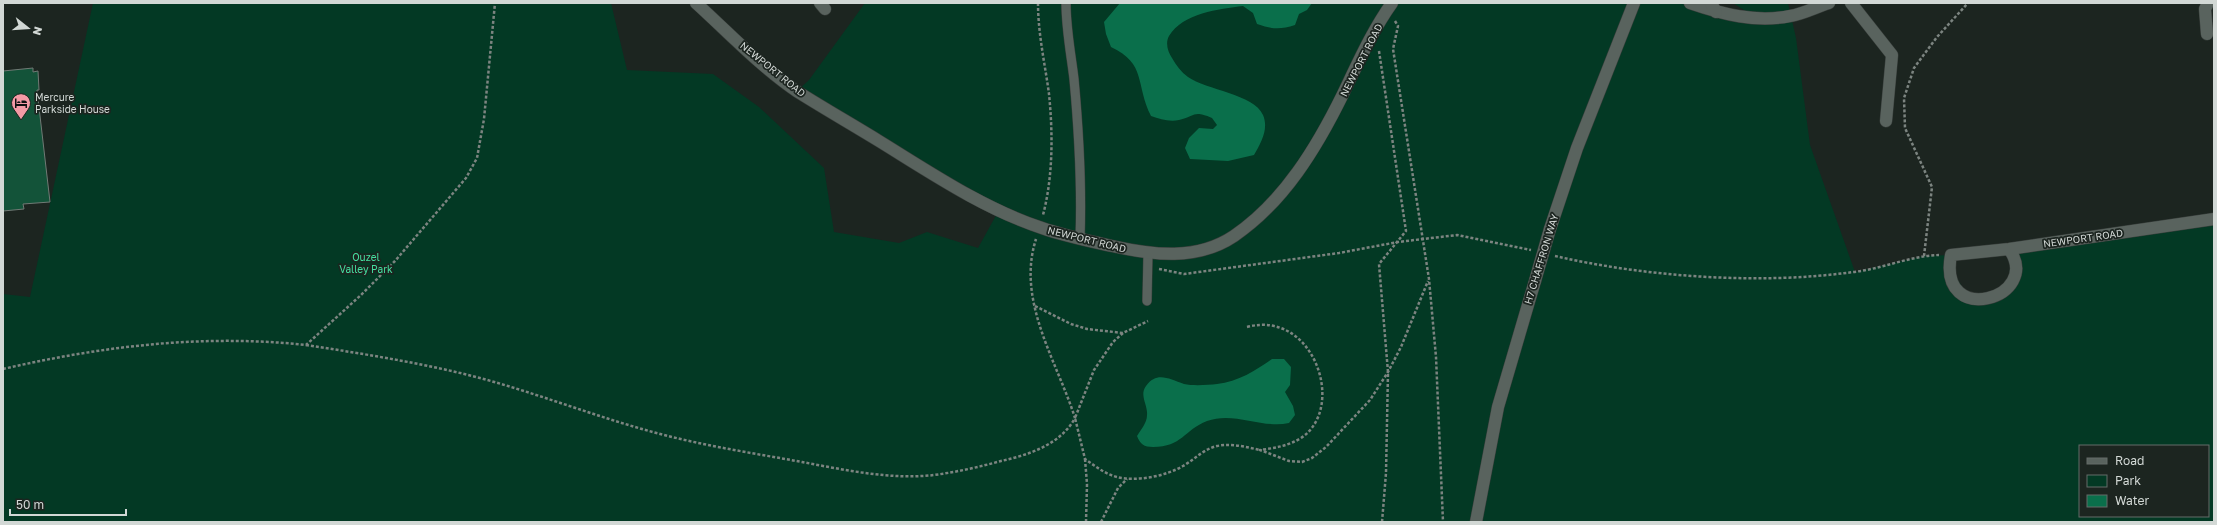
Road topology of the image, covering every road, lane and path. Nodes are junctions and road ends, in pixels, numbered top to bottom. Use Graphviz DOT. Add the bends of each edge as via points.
graph roads {
  1 [pos="495,3"];
  2 [pos="696,3"];
  3 [pos="1038,3"];
  4 [pos="1066,3"];
  5 [pos="1634,3"];
  6 [pos="1690,3"];
  7 [pos="1829,3"];
  8 [pos="1851,3"];
  9 [pos="1968,3"];
  10 [pos="2208,3"];
  11 [pos="1390,6"];
  12 [pos="1713,7"];
  13 [pos="1376,28"];
  14 [pos="2206,34"];
  15 [pos="1886,121"];
  16 [pos="2214,219"];
  17 [pos="1040,228"];
  18 [pos="1080,239"];
  19 [pos="2010,249"];
  20 [pos="1148,254"];
  21 [pos="1924,256"];
  22 [pos="1429,279"];
  23 [pos="1148,301"];
  24 [pos="1035,305"];
  25 [pos="1148,321"];
  26 [pos="1247,327"];
  27 [pos="1123,333"];
  28 [pos="306,345"];
  29 [pos="3,369"];
  30 [pos="1388,372"];
  31 [pos="1075,418"];
  32 [pos="1260,450"];
  33 [pos="1085,459"];
  34 [pos="1128,479"];
  35 [pos="1086,522"];
  36 [pos="1101,522"];
  37 [pos="1382,522"];
  38 [pos="1443,522"];
  39 [pos="1476,522"];
  1 -- 28 [label="path" via="484,120 474,165 466,178 395,261"];
  2 -- 17 [label="street, NEWPORT ROAD" via="797,91 966,193"];
  3 -- 17 [label="path" via="1049,95 1051,142 1049,194"];
  4 -- 18 [label="lane" via="1066,25 1074,78 1081,163"];
  5 -- 39 [label="street, H7 CHAFFRON WAY, bridge" via="1577,148 1550,229 1498,407"];
  6 -- 12 [label="street"];
  7 -- 12 [label="street" via="1791,16 1757,19"];
  8 -- 15 [label="street" via="1892,55"];
  9 -- 21 [label="path" via="1937,37 1914,68 1904,98 1905,128 1932,187"];
  10 -- 14 [label="street" via="2205,8"];
  11 -- 13 [label="street, NEWPORT ROAD"];
  11 -- 22 [label="path" via="1398,26 1393,49"];
  13 -- 20 [label="street, NEWPORT ROAD" via="1314,147 1295,177 1262,213 1233,236 1214,246 1187,254"];
  13 -- 30 [label="path" via="1406,231 1379,264"];
  16 -- 19 [label="street, NEWPORT ROAD"];
  17 -- 18 [label="street, NEWPORT ROAD"];
  17 -- 24 [label="path" via="1029,273 1030,291"];
  18 -- 20 [label="street, NEWPORT ROAD"];
  19 -- 19 [label="street, NEWPORT ROAD" via="2015,270 2012,280 2000,295 1989,299 1969,298 1955,286 1949,272 1951,254"];
  20 -- 23 [label="lane"];
  22 -- 30 [label="path"];
  22 -- 38 [label="path" via="1437,365"];
  24 -- 27 [label="path" via="1071,324 1087,329"];
  24 -- 31 [label="path" via="1041,329"];
  25 -- 27 [label="path"];
  26 -- 32 [label="path" via="1269,325 1296,335 1312,353 1322,393 1320,408 1309,431 1290,444"];
  27 -- 31 [label="path" via="1113,342 1094,370"];
  28 -- 29 [label="path" via="221,340 149,343"];
  28 -- 31 [label="path" via="443,369 667,435 887,475 933,475 1015,458 1060,437"];
  30 -- 32 [label="path" via="1370,400 1326,447 1312,458 1302,462 1290,461"];
  30 -- 37 [label="path" via="1386,473"];
  31 -- 33 [label="path"];
  32 -- 34 [label="path" via="1230,444 1217,446 1205,450 1172,471"];
  33 -- 34 [label="path" via="1107,474"];
  33 -- 35 [label="path" via="1088,484"];
  34 -- 36 [label="path" via="1118,488"];
}
